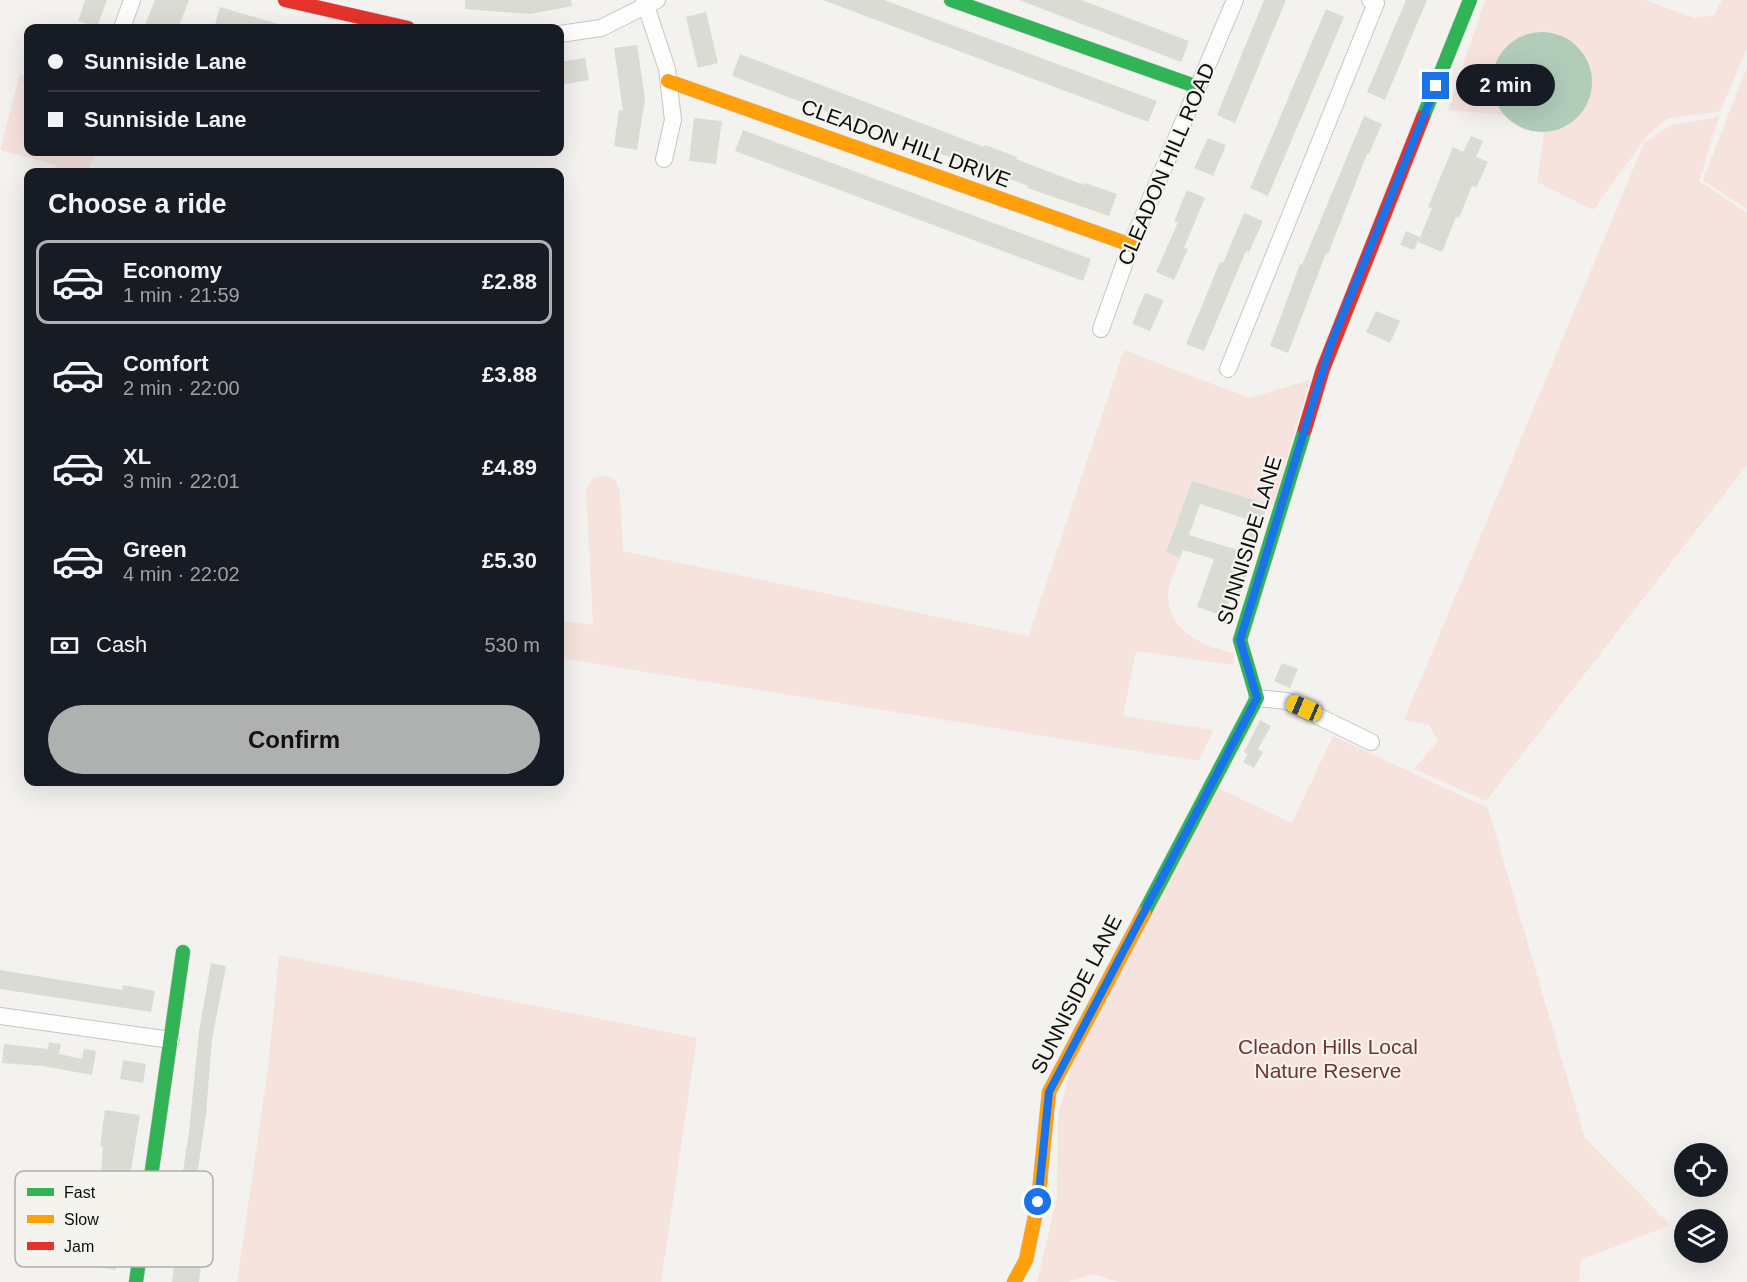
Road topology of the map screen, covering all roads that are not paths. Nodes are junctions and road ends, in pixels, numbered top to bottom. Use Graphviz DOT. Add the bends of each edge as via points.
graph roads {
  1 [pos="132,0"];
  2 [pos="285,0"];
  3 [pos="951,0"];
  4 [pos="1234,0"];
  5 [pos="1470,0"];
  6 [pos="1375,1"];
  7 [pos="649,2"];
  8 [pos="123,24"];
  9 [pos="390,24"];
  10 [pos="564,33"];
  11 [pos="668,81"];
  12 [pos="1198,87"];
  13 [pos="664,159"];
  14 [pos="1131,246"];
  15 [pos="1101,329"];
  16 [pos="1228,369"];
  17 [pos="1257,698"];
  18 [pos="1371,742"];
  19 [pos="183,952"];
  20 [pos="0,1016"];
  21 [pos="171,1040"];
  22 [pos="152,1171"];
  23 [pos="138,1267"];
  24 [pos="136,1282"];
  25 [pos="1014,1282"];
  1 -- 8 [label="street"];
  2 -- 9 [label="street"];
  3 -- 12 [label="street"];
  4 -- 12 [label="street, CLEADON HILL ROAD"];
  5 -- 17 [label="street, SUNNISIDE LANE" via="1331,344 1240,640"];
  6 -- 16 [label="street"];
  7 -- 10 [label="street" via="601,28"];
  7 -- 11 [label="street"];
  11 -- 13 [label="street" via="673,120"];
  11 -- 14 [label="street, CLEADON HILL DRIVE"];
  12 -- 14 [label="street, CLEADON HILL ROAD"];
  14 -- 15 [label="street, CLEADON HILL ROAD"];
  17 -- 18 [label="street" via="1287,701"];
  17 -- 25 [label="street, SUNNISIDE LANE" via="1049,1092 1038,1202 1026,1260"];
  19 -- 21 [label="street"];
  20 -- 21 [label="street"];
  21 -- 22 [label="street"];
  23 -- 24 [label="street"];
}
